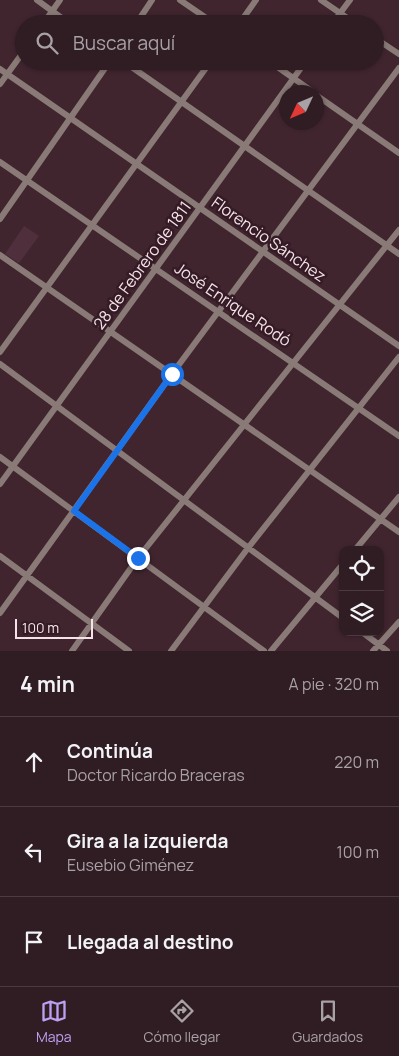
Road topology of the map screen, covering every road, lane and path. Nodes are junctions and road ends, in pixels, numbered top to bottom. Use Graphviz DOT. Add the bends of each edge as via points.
graph roads {
  1 [pos="37,0"];
  2 [pos="60,0"];
  3 [pos="152,0"];
  4 [pos="180,0"];
  5 [pos="256,0"];
  6 [pos="321,0"];
  7 [pos="350,0"];
  8 [pos="52,11"];
  9 [pos="340,13"];
  10 [pos="49,15"];
  11 [pos="58,15"];
  12 [pos="142,15"];
  13 [pos="202,15"];
  14 [pos="245,15"];
  15 [pos="343,15"];
  16 [pos="384,44"];
  17 [pos="399,54"];
  18 [pos="15,63"];
  19 [pos="399,68"];
  20 [pos="0,69"];
  21 [pos="104,70"];
  22 [pos="136,70"];
  23 [pos="205,70"];
  24 [pos="282,70"];
  25 [pos="299,70"];
  26 [pos="7,74"];
  27 [pos="293,78"];
  28 [pos="0,84"];
  29 [pos="303,85"];
  30 [pos="182,101"];
  31 [pos="324,101"];
  32 [pos="70,118"];
  33 [pos="357,124"];
  34 [pos="245,145"];
  35 [pos="399,153"];
  36 [pos="0,162"];
  37 [pos="137,164"];
  38 [pos="27,180"];
  39 [pos="308,190"];
  40 [pos="200,208"];
  41 [pos="0,219"];
  42 [pos="94,226"];
  43 [pos="399,230"];
  44 [pos="387,245"];
  45 [pos="263,252"];
  46 [pos="399,254"];
  47 [pos="0,255"];
  48 [pos="156,268"];
  49 [pos="48,288"];
  50 [pos="341,306"];
  51 [pos="219,311"];
  52 [pos="111,332"];
  53 [pos="399,346"];
  54 [pos="0,352"];
  55 [pos="399,357"];
  56 [pos="295,363"];
  57 [pos="0,364"];
  58 [pos="172,374"];
  59 [pos="57,406"];
  60 [pos="359,407"];
  61 [pos="246,424"];
  62 [pos="399,436"];
  63 [pos="117,451"];
  64 [pos="0,457"];
  65 [pos="13,466"];
  66 [pos="309,470"];
  67 [pos="0,484"];
  68 [pos="399,497"];
  69 [pos="184,501"];
  70 [pos="74,511"];
  71 [pos="380,519"];
  72 [pos="399,532"];
  73 [pos="358,546"];
  74 [pos="248,548"];
  75 [pos="0,556"];
  76 [pos="138,558"];
  77 [pos="339,569"];
  78 [pos="27,576"];
  79 [pos="315,598"];
  80 [pos="203,606"];
  81 [pos="0,613"];
  82 [pos="339,615"];
  83 [pos="399,622"];
  84 [pos="92,624"];
  85 [pos="367,636"];
  86 [pos="378,645"];
  87 [pos="72,651"];
  88 [pos="129,651"];
  89 [pos="171,651"];
  90 [pos="264,651"];
  91 [pos="271,651"];
  92 [pos="373,651"];
  93 [pos="387,651"];
  1 -- 8 [label="street"];
  2 -- 8 [label="street"];
  3 -- 12 [label="street"];
  4 -- 13 [label="street"];
  5 -- 14 [label="street"];
  6 -- 9 [label="street"];
  7 -- 9 [label="street"];
  8 -- 10 [label="street"];
  8 -- 11 [label="street"];
  9 -- 15 [label="street"];
  16 -- 17 [label="street"];
  18 -- 26 [label="street"];
  19 -- 33 [label="street"];
  20 -- 26 [label="street, Florencio Sánchez"];
  21 -- 32 [label="street"];
  22 -- 30 [label="street"];
  23 -- 30 [label="street"];
  24 -- 27 [label="street"];
  25 -- 27 [label="street, 28 de Febrero de 1811"];
  26 -- 28 [label="street"];
  26 -- 32 [label="street, Florencio Sánchez"];
  27 -- 29 [label="street"];
  27 -- 34 [label="street, 28 de Febrero de 1811"];
  30 -- 34 [label="street"];
  30 -- 37 [label="street"];
  31 -- 33 [label="street"];
  32 -- 37 [label="street, Florencio Sánchez"];
  32 -- 38 [label="street"];
  33 -- 35 [label="street"];
  33 -- 39 [label="street"];
  34 -- 39 [label="street"];
  34 -- 40 [label="street, 28 de Febrero de 1811"];
  36 -- 38 [label="street, José Enrique Rodó"];
  37 -- 40 [label="street, Florencio Sánchez"];
  37 -- 42 [label="street"];
  38 -- 41 [label="street"];
  38 -- 42 [label="street, José Enrique Rodó"];
  39 -- 44 [label="street"];
  39 -- 45 [label="street"];
  40 -- 45 [label="street, Florencio Sánchez"];
  40 -- 48 [label="street, 28 de Febrero de 1811"];
  42 -- 48 [label="street, José Enrique Rodó"];
  42 -- 49 [label="street"];
  43 -- 44 [label="street"];
  44 -- 46 [label="street"];
  44 -- 50 [label="street"];
  45 -- 50 [label="street, Florencio Sánchez"];
  45 -- 51 [label="street"];
  47 -- 49 [label="street"];
  48 -- 51 [label="street, José Enrique Rodó"];
  48 -- 52 [label="street, 28 de Febrero de 1811"];
  49 -- 52 [label="street"];
  49 -- 54 [label="street"];
  50 -- 53 [label="street, Florencio Sánchez"];
  50 -- 56 [label="street"];
  51 -- 56 [label="street, José Enrique Rodó"];
  51 -- 58 [label="street"];
  52 -- 58 [label="street"];
  52 -- 59 [label="street, 28 de Febrero de 1811"];
  55 -- 60 [label="street"];
  56 -- 60 [label="street, José Enrique Rodó"];
  56 -- 61 [label="street"];
  57 -- 59 [label="street"];
  58 -- 61 [label="street"];
  58 -- 63 [label="street"];
  59 -- 63 [label="street"];
  59 -- 65 [label="street, 28 de Febrero de 1811"];
  60 -- 62 [label="street, José Enrique Rodó"];
  60 -- 66 [label="street"];
  61 -- 66 [label="street"];
  61 -- 69 [label="street"];
  63 -- 69 [label="street"];
  63 -- 70 [label="street"];
  64 -- 65 [label="street"];
  65 -- 67 [label="street, 28 de Febrero de 1811"];
  65 -- 70 [label="street"];
  66 -- 71 [label="street"];
  66 -- 74 [label="street"];
  68 -- 71 [label="street"];
  69 -- 74 [label="street"];
  69 -- 76 [label="street"];
  70 -- 76 [label="street"];
  70 -- 78 [label="street"];
  71 -- 72 [label="street"];
  71 -- 73 [label="street"];
  74 -- 79 [label="street"];
  74 -- 80 [label="street"];
  75 -- 78 [label="street"];
  76 -- 80 [label="street"];
  76 -- 84 [label="street"];
  77 -- 79 [label="street"];
  78 -- 81 [label="street"];
  78 -- 84 [label="street"];
  79 -- 82 [label="street"];
  79 -- 91 [label="street"];
  80 -- 89 [label="street"];
  80 -- 90 [label="street"];
  83 -- 86 [label="street"];
  84 -- 87 [label="street"];
  84 -- 88 [label="street"];
  85 -- 86 [label="street"];
  86 -- 92 [label="street"];
  86 -- 93 [label="street"];
}
